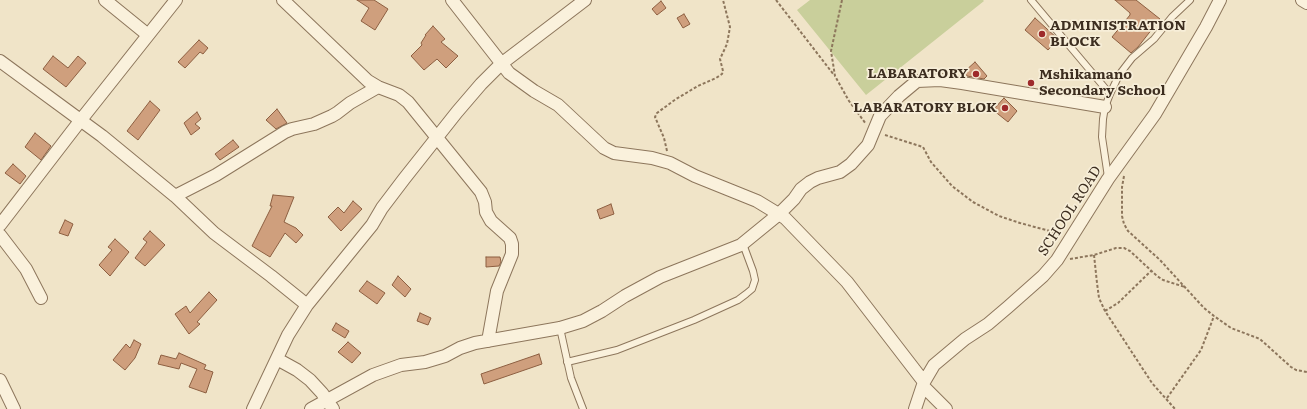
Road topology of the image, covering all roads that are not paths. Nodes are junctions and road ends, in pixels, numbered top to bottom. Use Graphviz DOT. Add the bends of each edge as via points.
graph roads {
  1 [pos="105,0"];
  2 [pos="176,0"];
  3 [pos="284,0"];
  4 [pos="452,0"];
  5 [pos="585,0"];
  6 [pos="1031,0"];
  7 [pos="1190,0"];
  8 [pos="1219,0"];
  9 [pos="1302,0"];
  10 [pos="1307,3"];
  11 [pos="148,35"];
  12 [pos="0,61"];
  13 [pos="501,64"];
  14 [pos="378,87"];
  15 [pos="1110,94"];
  16 [pos="1105,107"];
  17 [pos="80,121"];
  18 [pos="437,138"];
  19 [pos="1108,179"];
  20 [pos="175,196"];
  21 [pos="5,208"];
  22 [pos="779,214"];
  23 [pos="0,225"];
  24 [pos="0,235"];
  25 [pos="743,244"];
  26 [pos="41,298"];
  27 [pos="307,305"];
  28 [pos="560,328"];
  29 [pos="488,340"];
  30 [pos="276,359"];
  31 [pos="567,362"];
  32 [pos="0,380"];
  33 [pos="924,384"];
  34 [pos="330,404"];
  35 [pos="14,409"];
  36 [pos="253,409"];
  37 [pos="311,409"];
  38 [pos="583,409"];
  39 [pos="915,409"];
  40 [pos="946,409"];
  1 -- 11 [label="street"];
  2 -- 11 [label="street"];
  3 -- 14 [label="street" via="361,75"];
  4 -- 13 [label="street"];
  5 -- 13 [label="street"];
  6 -- 15 [label="lane"];
  7 -- 15 [label="lane" via="1128,64 1119,75"];
  8 -- 19 [label="street, SCHOOL ROAD" via="1155,114"];
  9 -- 10 [label="street"];
  11 -- 17 [label="street"];
  12 -- 17 [label="street"];
  13 -- 18 [label="street" via="481,84"];
  13 -- 22 [label="street" via="515,78 563,109 604,148 614,153 670,163 695,176 758,201"];
  14 -- 18 [label="street" via="406,100"];
  14 -- 20 [label="street" via="332,116 285,132 216,175"];
  15 -- 16 [label="lane"];
  16 -- 19 [label="lane" via="1102,137"];
  16 -- 22 [label="street" via="962,83 940,80 917,81 880,116 868,145 851,164 840,172 810,182"];
  17 -- 20 [label="street"];
  17 -- 21 [label="street"];
  18 -- 27 [label="street" via="372,225"];
  18 -- 29 [label="street" via="481,192 491,221 512,240 511,260 497,291"];
  19 -- 33 [label="street, SCHOOL ROAD" via="1057,260 1043,276 988,324 934,365"];
  20 -- 27 [label="street" via="214,233"];
  21 -- 23 [label="street"];
  22 -- 25 [label="street"];
  22 -- 33 [label="street" via="847,282"];
  24 -- 26 [label="street" via="26,269"];
  25 -- 28 [label="street" via="660,277 583,321"];
  25 -- 31 [label="lane" via="755,280 752,289 746,294 694,320 617,350"];
  27 -- 30 [label="street"];
  28 -- 29 [label="street"];
  28 -- 31 [label="lane"];
  29 -- 34 [label="street" via="460,348 445,356 391,368 373,375"];
  30 -- 34 [label="street" via="310,380"];
  30 -- 36 [label="street"];
  31 -- 38 [label="lane"];
  32 -- 35 [label="street"];
  33 -- 39 [label="street, SCHOOL ROAD"];
  33 -- 40 [label="street"];
  34 -- 37 [label="street"];
}
